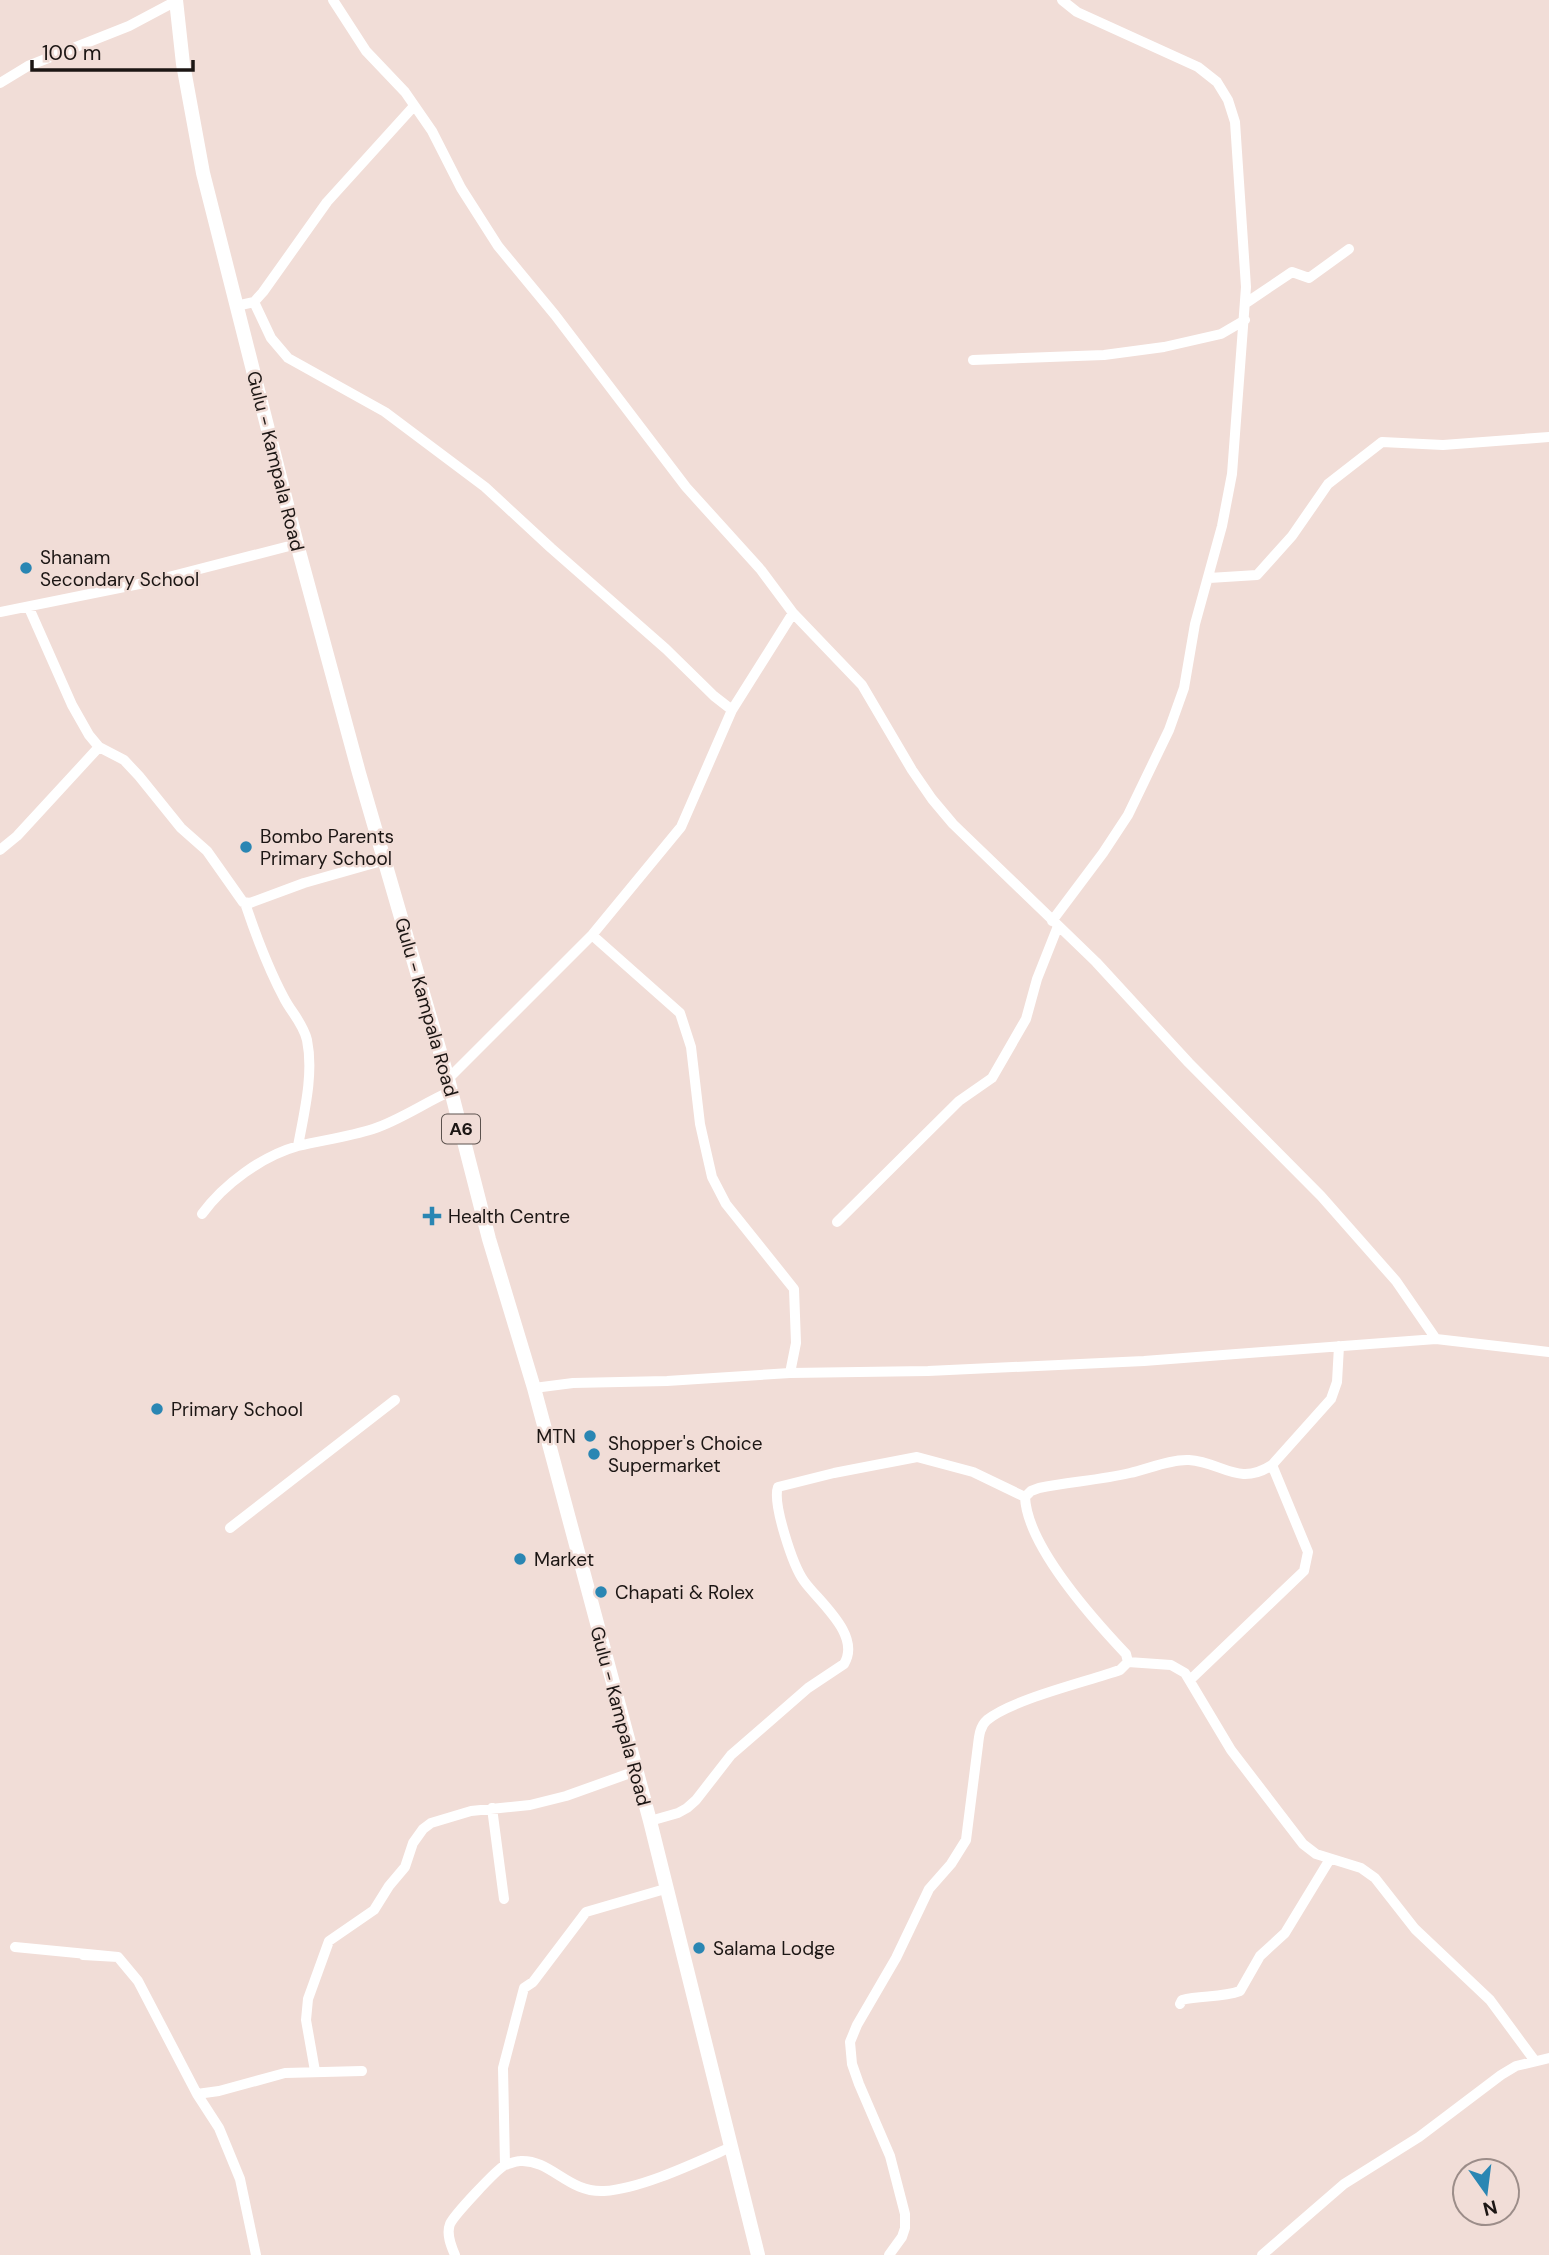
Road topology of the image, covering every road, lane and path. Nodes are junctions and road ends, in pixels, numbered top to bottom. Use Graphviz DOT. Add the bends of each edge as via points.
graph roads {
  1 [pos="176,0"];
  2 [pos="333,0"];
  3 [pos="1062,0"];
  4 [pos="0,83"];
  5 [pos="414,106"];
  6 [pos="1349,249"];
  7 [pos="254,302"];
  8 [pos="1246,303"];
  9 [pos="236,306"];
  10 [pos="1245,320"];
  11 [pos="973,360"];
  12 [pos="1549,438"];
  13 [pos="297,544"];
  14 [pos="1209,578"];
  15 [pos="29,608"];
  16 [pos="0,612"];
  17 [pos="793,612"];
  18 [pos="732,710"];
  19 [pos="99,747"];
  20 [pos="0,850"];
  21 [pos="385,860"];
  22 [pos="245,904"];
  23 [pos="1055,923"];
  24 [pos="592,935"];
  25 [pos="449,1085"];
  26 [pos="298,1146"];
  27 [pos="202,1214"];
  28 [pos="838,1222"];
  29 [pos="1436,1339"];
  30 [pos="1339,1346"];
  31 [pos="1549,1352"];
  32 [pos="790,1373"];
  33 [pos="534,1388"];
  34 [pos="395,1400"];
  35 [pos="1272,1465"];
  36 [pos="1025,1497"];
  37 [pos="230,1528"];
  38 [pos="1128,1662"];
  39 [pos="1190,1680"];
  40 [pos="636,1771"];
  41 [pos="492,1808"];
  42 [pos="649,1821"];
  43 [pos="1330,1859"];
  44 [pos="666,1889"];
  45 [pos="504,1899"];
  46 [pos="15,1947"];
  47 [pos="83,1955"];
  48 [pos="118,1957"];
  49 [pos="1181,2004"];
  50 [pos="1549,2059"];
  51 [pos="1535,2061"];
  52 [pos="315,2071"];
  53 [pos="362,2071"];
  54 [pos="197,2094"];
  55 [pos="731,2147"];
  56 [pos="505,2165"];
  57 [pos="256,2255"];
  58 [pos="455,2255"];
  59 [pos="758,2255"];
  60 [pos="889,2255"];
  61 [pos="1262,2255"];
  1 -- 4 [label="street" via="104,37 36,62"];
  1 -- 9 [label="main road, Gulu - Kampala Road / A6" via="203,173"];
  2 -- 5 [label="street" via="366,51"];
  3 -- 8 [label="street" via="1077,12 1198,68 1217,82 1228,100 1235,122"];
  5 -- 7 [label="street" via="334,194"];
  5 -- 17 [label="street" via="498,246 686,487"];
  6 -- 8 [label="street" via="1309,278 1292,272"];
  7 -- 9 [label="street"];
  7 -- 18 [label="street" via="271,338 288,358 385,412 485,486"];
  8 -- 10 [label="street"];
  9 -- 13 [label="main road, Gulu - Kampala Road / A6"];
  10 -- 11 [label="street" via="1221,334 1164,347 1104,355"];
  10 -- 14 [label="street" via="1232,474"];
  12 -- 14 [label="street" via="1443,445 1382,442 1328,484 1292,536 1257,575"];
  13 -- 15 [label="street"];
  13 -- 21 [label="main road, Gulu - Kampala Road / A6"];
  14 -- 23 [label="street" via="1184,688 1169,730 1128,815"];
  15 -- 16 [label="street"];
  15 -- 19 [label="street" via="76,713"];
  17 -- 18 [label="street"];
  17 -- 23 [label="street" via="862,685 932,799 953,824"];
  18 -- 24 [label="street" via="681,827"];
  19 -- 20 [label="street"];
  19 -- 22 [label="street" via="124,760 139,776 207,852"];
  21 -- 22 [label="street"];
  21 -- 25 [label="main road, Gulu - Kampala Road / A6"];
  22 -- 26 [label="street" via="269,967 306,1038 308,1080"];
  23 -- 28 [label="street" via="1026,1019 992,1078 951,1108"];
  23 -- 29 [label="street" via="1321,1196 1396,1281"];
  24 -- 25 [label="street"];
  24 -- 32 [label="street" via="680,1013 691,1048 699,1124 712,1177 726,1204 794,1289 796,1343"];
  25 -- 26 [label="street" via="374,1129"];
  25 -- 33 [label="main road, Gulu - Kampala Road / A6"];
  26 -- 27 [label="street" via="248,1171"];
  29 -- 30 [label="street"];
  29 -- 31 [label="street"];
  30 -- 32 [label="street" via="1144,1361"];
  30 -- 35 [label="street" via="1331,1399"];
  32 -- 33 [label="street"];
  33 -- 40 [label="main road, Gulu - Kampala Road / A6"];
  34 -- 37 [label="street"];
  35 -- 36 [label="street" via="1243,1476 1184,1461 1039,1488"];
  35 -- 39 [label="street" via="1308,1552 1304,1571"];
  36 -- 38 [label="street" via="1028,1518 1067,1586"];
  36 -- 42 [label="street" via="973,1472 917,1457 778,1487 777,1503 795,1564 839,1623 848,1658 731,1755 687,1808"];
  38 -- 39 [label="street" via="1171,1665"];
  38 -- 60 [label="street" via="1121,1670 1024,1702 985,1721 966,1840 929,1889 850,2042 852,2064 890,2156 905,2214 902,2237"];
  39 -- 43 [label="street" via="1231,1750 1277,1813 1303,1844"];
  40 -- 41 [label="street" via="537,1803"];
  40 -- 42 [label="main road, Gulu - Kampala Road / A6"];
  41 -- 45 [label="street"];
  41 -- 52 [label="street" via="430,1823 374,1910 329,1941 308,1999 306,2020"];
  42 -- 44 [label="main road, Gulu - Kampala Road / A6"];
  43 -- 49 [label="street" via="1285,1933 1261,1956 1240,1992 1195,1996"];
  43 -- 51 [label="street" via="1361,1868 1375,1878 1415,1929 1490,2000"];
  44 -- 55 [label="main road, Gulu - Kampala Road / A6"];
  44 -- 56 [label="street" via="586,1912 524,1988 503,2068"];
  46 -- 48 [label="street"];
  47 -- 48 [label="street"];
  48 -- 54 [label="street" via="138,1981"];
  50 -- 51 [label="street"];
  51 -- 61 [label="street" via="1501,2075 1419,2137 1344,2184"];
  52 -- 53 [label="street"];
  52 -- 54 [label="street" via="285,2073"];
  54 -- 57 [label="street" via="231,2153"];
  55 -- 56 [label="street" via="607,2191 577,2188 536,2164"];
  55 -- 59 [label="main road, Gulu - Kampala Road / A6"];
  56 -- 58 [label="street" via="450,2224"];
}
